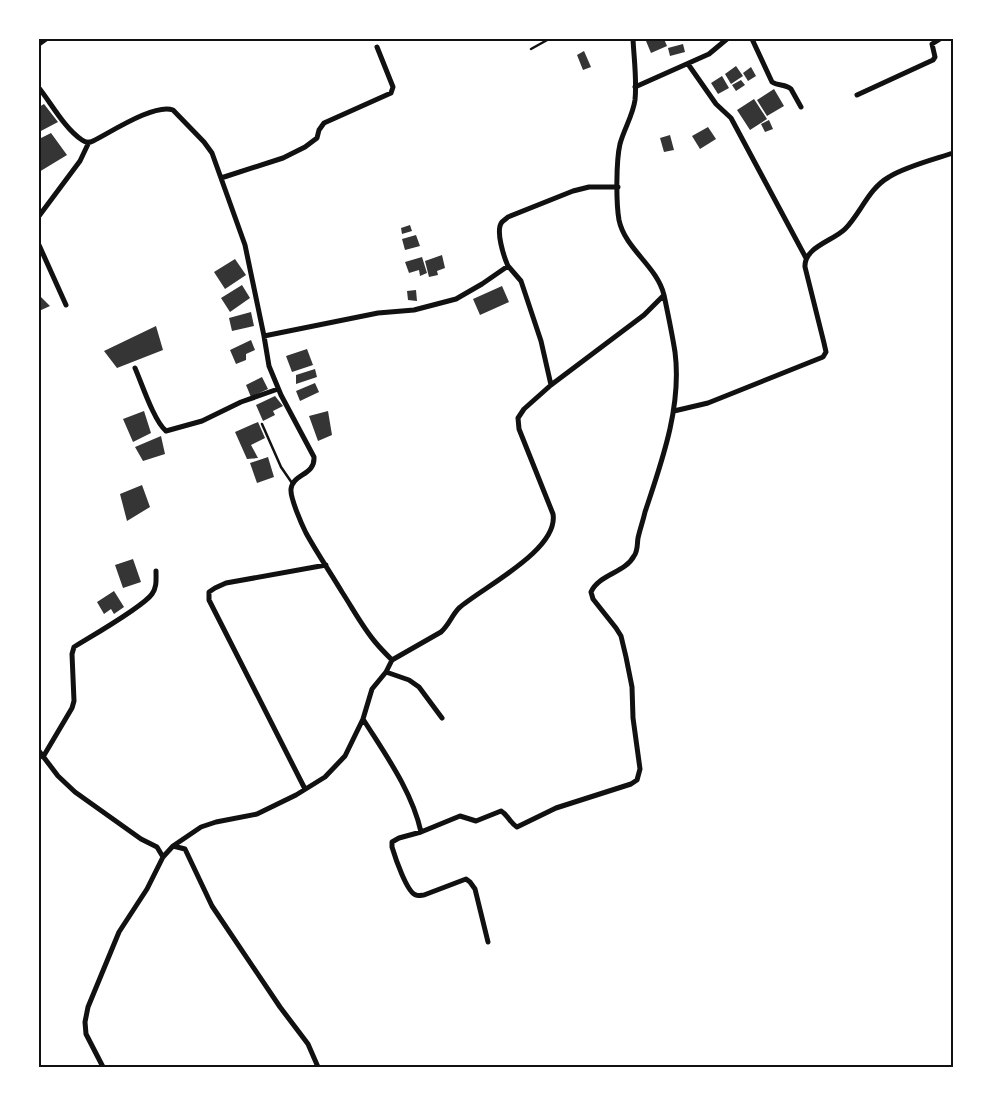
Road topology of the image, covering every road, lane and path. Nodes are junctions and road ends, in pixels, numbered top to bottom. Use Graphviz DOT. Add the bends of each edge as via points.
graph roads {
  1 [pos="46,39"];
  2 [pos="549,39"];
  3 [pos="632,39"];
  4 [pos="727,39"];
  5 [pos="752,39"];
  6 [pos="940,39"];
  7 [pos="39,44"];
  8 [pos="378,46"];
  9 [pos="531,50"];
  10 [pos="688,64"];
  11 [pos="39,88"];
  12 [pos="635,88"];
  13 [pos="857,95"];
  14 [pos="801,107"];
  15 [pos="90,142"];
  16 [pos="953,153"];
  17 [pos="221,178"];
  18 [pos="618,187"];
  19 [pos="39,216"];
  20 [pos="39,245"];
  21 [pos="806,258"];
  22 [pos="508,266"];
  23 [pos="664,295"];
  24 [pos="66,305"];
  25 [pos="264,336"];
  26 [pos="135,368"];
  27 [pos="550,385"];
  28 [pos="278,389"];
  29 [pos="674,411"];
  30 [pos="262,424"];
  31 [pos="293,484"];
  32 [pos="326,565"];
  33 [pos="156,572"];
  34 [pos="392,660"];
  35 [pos="386,672"];
  36 [pos="442,718"];
  37 [pos="362,720"];
  38 [pos="39,751"];
  39 [pos="43,757"];
  40 [pos="305,789"];
  41 [pos="421,832"];
  42 [pos="173,846"];
  43 [pos="163,857"];
  44 [pos="488,942"];
  45 [pos="103,1067"];
  46 [pos="318,1067"];
  1 -- 7 [label="street"];
  2 -- 9 [label="lane"];
  3 -- 12 [label="street"];
  4 -- 10 [label="street" via="709,54"];
  5 -- 14 [label="street" via="772,82 788,86"];
  6 -- 13 [label="street" via="933,42 935,57 931,62"];
  8 -- 17 [label="street" via="393,87 391,93 324,123 317,138 306,147"];
  10 -- 12 [label="street"];
  10 -- 21 [label="street" via="716,104 731,118"];
  11 -- 15 [label="street" via="68,126 82,140"];
  12 -- 18 [label="street" via="635,101 620,145"];
  15 -- 17 [label="street" via="134,119 161,108 170,108 204,142 212,153"];
  15 -- 19 [label="street" via="80,161"];
  16 -- 21 [label="street" via="890,176 870,194 845,229"];
  17 -- 25 [label="street" via="245,244"];
  18 -- 22 [label="street" via="573,191 502,221 499,228"];
  18 -- 23 [label="street" via="623,232 657,278"];
  20 -- 24 [label="street"];
  21 -- 29 [label="street" via="805,267 826,352 823,357 708,403"];
  22 -- 25 [label="street" via="456,299 414,310 378,313"];
  22 -- 27 [label="street" via="521,281 541,341"];
  23 -- 27 [label="street" via="644,315"];
  23 -- 29 [label="street" via="675,352"];
  25 -- 28 [label="street" via="268,366"];
  26 -- 28 [label="street" via="166,431 202,421"];
  27 -- 34 [label="street" via="518,418 553,514 553,525 547,539 515,569 457,610 441,632"];
  28 -- 31 [label="street" via="314,457 312,469"];
  29 -- 41 [label="street" via="634,558 593,587 591,592 621,636 632,687 639,776 631,784 556,808 518,827 501,811 476,821 460,816"];
  30 -- 31 [label="lane"];
  31 -- 32 [label="street" via="293,498 305,531"];
  32 -- 34 [label="street" via="375,643"];
  32 -- 40 [label="street" via="226,583 210,592 209,600"];
  33 -- 39 [label="street" via="156,586 151,595 132,611 74,647 74,701"];
  34 -- 35 [label="street"];
  35 -- 36 [label="street" via="419,687"];
  35 -- 37 [label="street" via="372,689"];
  37 -- 40 [label="street" via="345,756 325,777"];
  37 -- 41 [label="street" via="389,759 412,803"];
  38 -- 39 [label="street"];
  39 -- 43 [label="street" via="75,792 157,847"];
  40 -- 42 [label="street" via="257,814 201,827"];
  41 -- 44 [label="street" via="392,842 409,888 417,896 424,895 466,879 475,889"];
  42 -- 43 [label="street"];
  42 -- 46 [label="street" via="184,849 212,906 308,1044"];
  43 -- 45 [label="street" via="119,932 88,1007 86,1034"];
}
